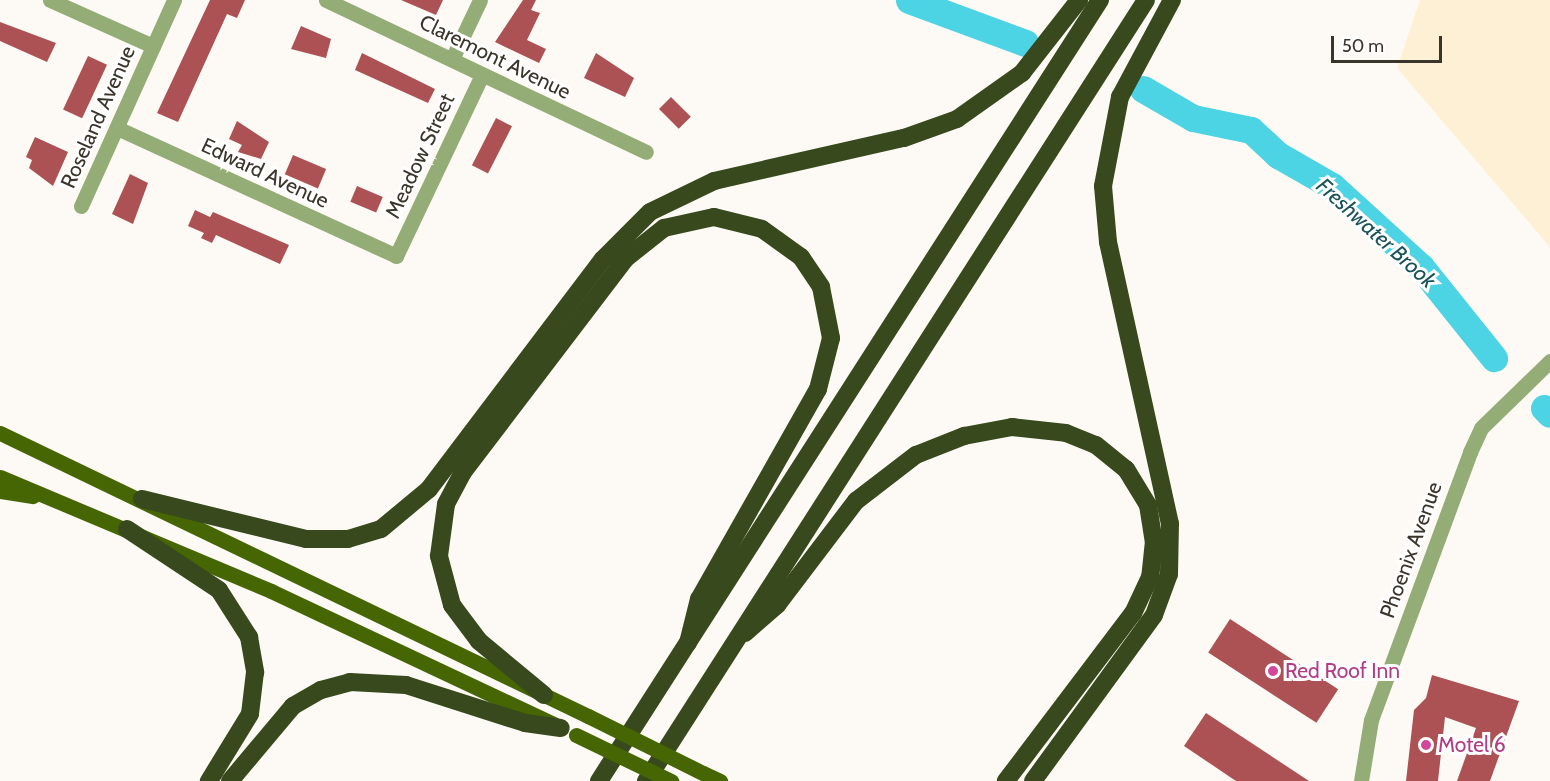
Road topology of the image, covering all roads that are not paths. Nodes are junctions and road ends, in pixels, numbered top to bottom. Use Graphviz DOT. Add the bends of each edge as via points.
graph roads {
  1 [pos="51,0"];
  2 [pos="174,0"];
  3 [pos="326,0"];
  4 [pos="480,0"];
  5 [pos="1079,0"];
  6 [pos="1100,0"];
  7 [pos="1146,0"];
  8 [pos="1172,0"];
  9 [pos="153,46"];
  10 [pos="452,59"];
  11 [pos="482,75"];
  12 [pos="117,128"];
  13 [pos="646,152"];
  14 [pos="81,206"];
  15 [pos="396,256"];
  16 [pos="1550,361"];
  17 [pos="4,434"];
  18 [pos="0,477"];
  19 [pos="0,490"];
  20 [pos="48,496"];
  21 [pos="142,500"];
  22 [pos="127,529"];
  23 [pos="736,639"];
  24 [pos="687,643"];
  25 [pos="544,695"];
  26 [pos="569,731"];
  27 [pos="209,781"];
  28 [pos="230,781"];
  29 [pos="599,781"];
  30 [pos="646,781"];
  31 [pos="671,781"];
  32 [pos="720,781"];
  33 [pos="1006,781"];
  34 [pos="1033,781"];
  35 [pos="1361,781"];
  1 -- 9 [label="street"];
  2 -- 9 [label="street"];
  3 -- 10 [label="street, Claremont Avenue"];
  4 -- 10 [label="street"];
  5 -- 21 [label="highway" via="1022,73 957,119 904,138 714,181 650,212 603,259 429,489 381,529 348,539 306,539"];
  6 -- 24 [label="highway"];
  7 -- 23 [label="highway"];
  8 -- 34 [label="highway" via="1120,97 1103,186 1108,242 1168,510 1169,574 1154,615"];
  9 -- 12 [label="street, Roseland Avenue"];
  10 -- 11 [label="street, Claremont Avenue"];
  11 -- 13 [label="street, Claremont Avenue"];
  11 -- 15 [label="street, Meadow Street"];
  12 -- 14 [label="street, Roseland Avenue"];
  12 -- 15 [label="street, Edward Avenue"];
  16 -- 35 [label="street, Phoenix Avenue" via="1481,428 1470,452 1371,720"];
  17 -- 21 [label="main road"];
  18 -- 20 [label="main road"];
  19 -- 20 [label="main road"];
  20 -- 22 [label="main road"];
  21 -- 25 [label="main road"];
  22 -- 26 [label="main road"];
  22 -- 27 [label="highway" via="219,590 249,637 255,672 250,714"];
  23 -- 30 [label="highway"];
  23 -- 33 [label="highway" via="771,611 856,501 916,455 964,436 1012,427 1048,429 1096,445 1126,469 1148,505 1154,541 1150,577 1133,613"];
  24 -- 25 [label="highway" via="699,599 819,389 831,338 821,287 801,258 762,229 714,218 664,228 625,259 463,472 446,504 439,556 452,605 479,641"];
  24 -- 29 [label="highway"];
  25 -- 32 [label="main road, bridge"];
  26 -- 28 [label="highway" via="525,723 406,686 350,682 321,690 293,706"];
  26 -- 31 [label="main road, bridge"];
}
